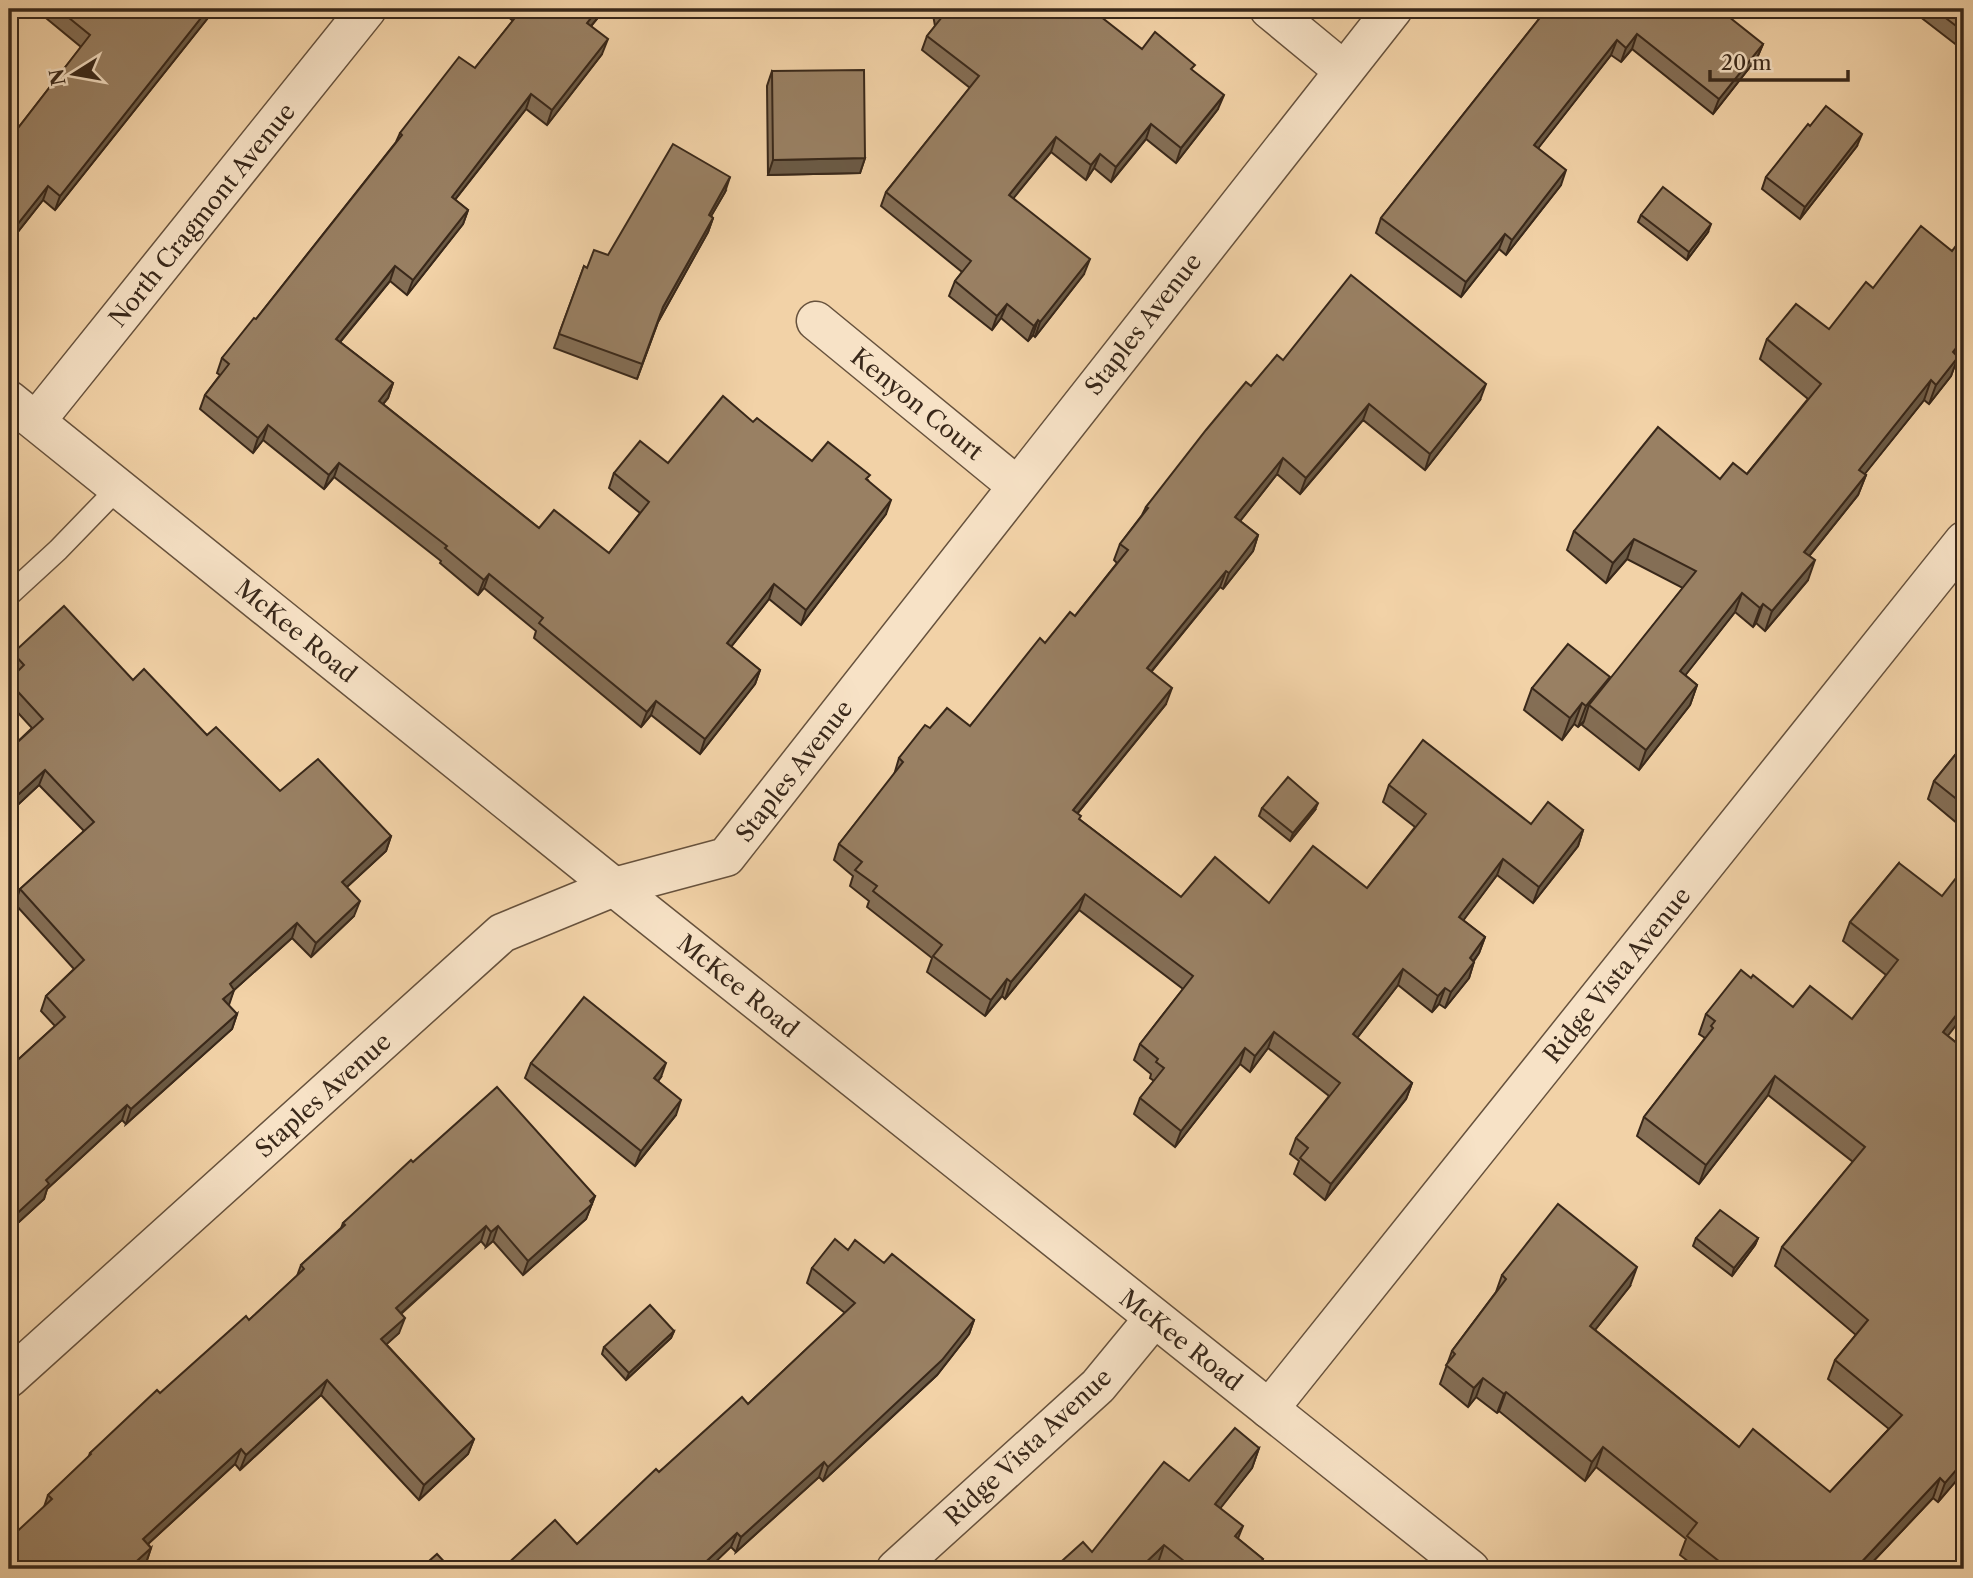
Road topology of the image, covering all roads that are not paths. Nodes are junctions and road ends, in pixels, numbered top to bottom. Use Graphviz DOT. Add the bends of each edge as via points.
graph roads {
  1 [pos="367,9"];
  2 [pos="1269,9"];
  3 [pos="1393,9"];
  4 [pos="1343,70"];
  5 [pos="817,321"];
  6 [pos="22,410"];
  7 [pos="1017,486"];
  8 [pos="119,487"];
  9 [pos="1964,541"];
  10 [pos="9,595"];
  11 [pos="614,887"];
  12 [pos="1154,1318"];
  13 [pos="9,1378"];
  14 [pos="1269,1409"];
  15 [pos="896,1569"];
  16 [pos="1470,1569"];
  1 -- 6 [label="street, North Cragmont Avenue"];
  2 -- 4 [label="street"];
  3 -- 4 [label="street, Staples Avenue"];
  4 -- 7 [label="street, Staples Avenue"];
  5 -- 7 [label="street, Kenyon Court"];
  6 -- 8 [label="street, McKee Road"];
  7 -- 11 [label="street, Staples Avenue" via="726,857"];
  8 -- 10 [label="lane"];
  8 -- 11 [label="street, McKee Road"];
  9 -- 14 [label="street, Ridge Vista Avenue"];
  11 -- 12 [label="street, McKee Road"];
  11 -- 13 [label="street, Staples Avenue" via="502,933"];
  12 -- 14 [label="street, McKee Road"];
  12 -- 15 [label="street, Ridge Vista Avenue" via="1098,1386"];
  14 -- 16 [label="street, McKee Road"];
}
